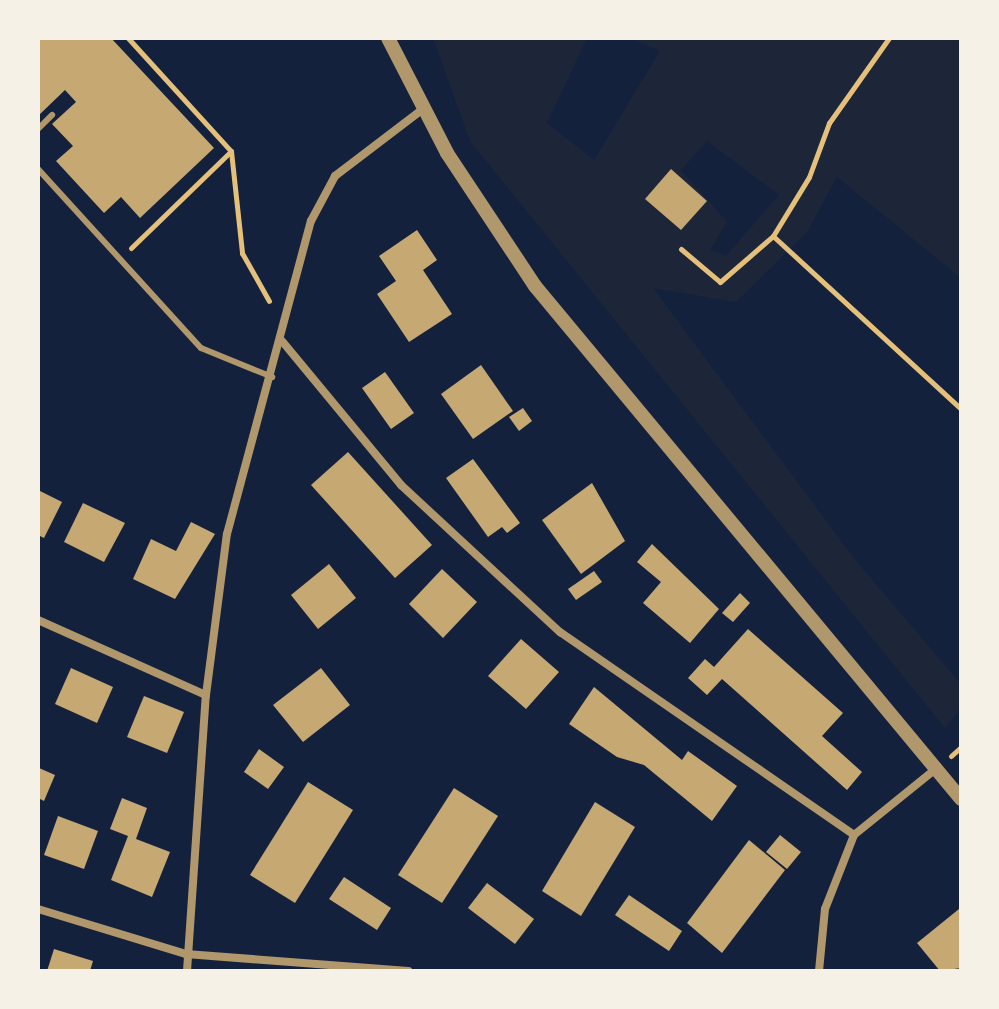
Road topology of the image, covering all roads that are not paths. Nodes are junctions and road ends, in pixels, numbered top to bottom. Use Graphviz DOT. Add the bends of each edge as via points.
graph roads {
  1 [pos="388,38"];
  2 [pos="423,109"];
  3 [pos="52,115"];
  4 [pos="38,129"];
  5 [pos="38,169"];
  6 [pos="282,341"];
  7 [pos="272,377"];
  8 [pos="38,620"];
  9 [pos="206,695"];
  10 [pos="938,767"];
  11 [pos="961,799"];
  12 [pos="854,835"];
  13 [pos="38,909"];
  14 [pos="186,954"];
  15 [pos="187,971"];
  16 [pos="408,971"];
  17 [pos="819,971"];
  1 -- 2 [label="street"];
  2 -- 6 [label="street" via="335,176 311,221"];
  2 -- 10 [label="street" via="535,286"];
  3 -- 4 [label="lane"];
  5 -- 7 [label="lane" via="201,348"];
  6 -- 7 [label="street"];
  6 -- 12 [label="street" via="401,485 560,632"];
  7 -- 9 [label="street" via="227,534"];
  8 -- 9 [label="street"];
  9 -- 14 [label="street"];
  10 -- 11 [label="street"];
  10 -- 12 [label="street"];
  12 -- 17 [label="street" via="825,909"];
  13 -- 14 [label="street"];
  14 -- 15 [label="street"];
  14 -- 16 [label="street"];
}
